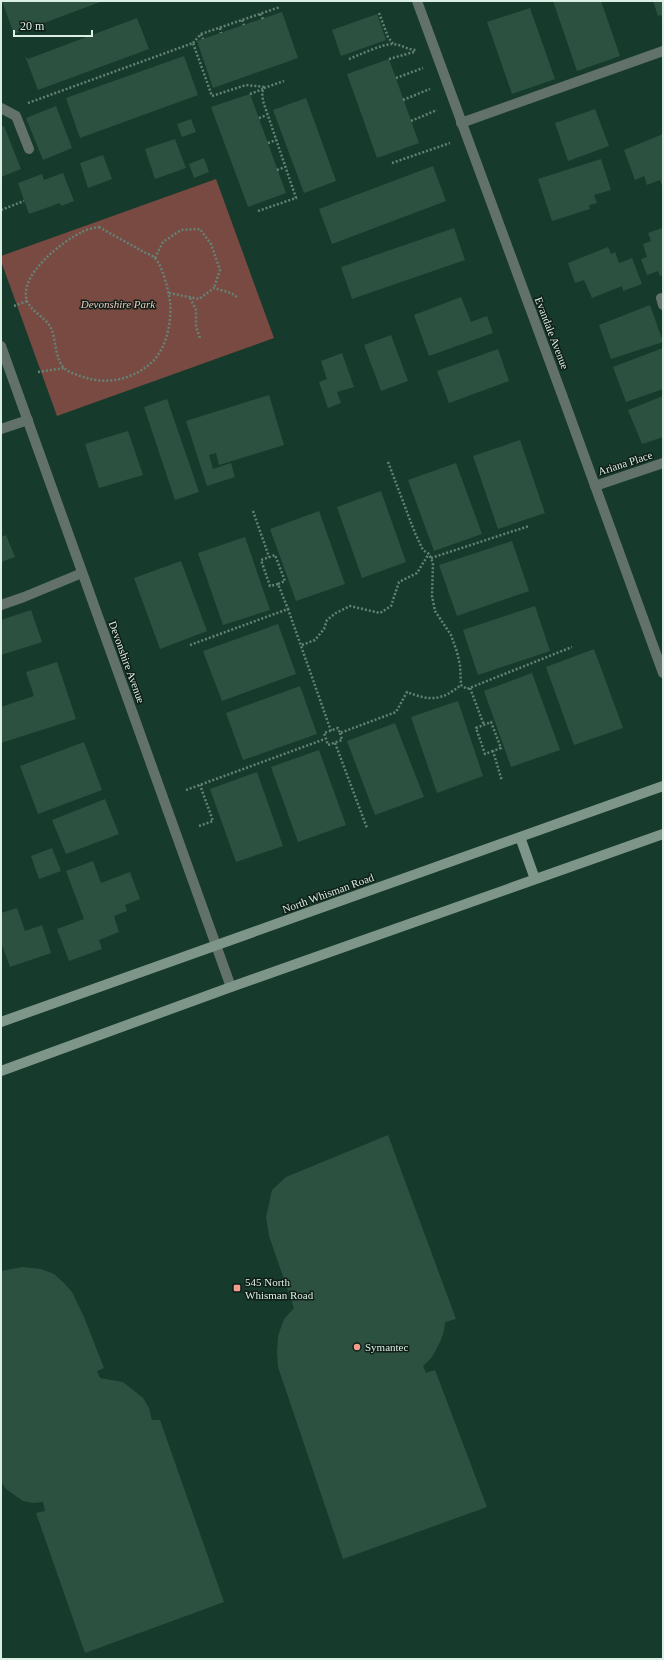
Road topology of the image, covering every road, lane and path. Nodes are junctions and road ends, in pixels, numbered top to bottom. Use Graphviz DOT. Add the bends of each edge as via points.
graph roads {
  1 [pos="417,1"];
  2 [pos="280,7"];
  3 [pos="379,13"];
  4 [pos="260,14"];
  5 [pos="263,19"];
  6 [pos="242,20"];
  7 [pos="244,25"];
  8 [pos="220,28"];
  9 [pos="222,33"];
  10 [pos="201,34"];
  11 [pos="203,39"];
  12 [pos="192,43"];
  13 [pos="393,44"];
  14 [pos="663,51"];
  15 [pos="349,59"];
  16 [pos="389,59"];
  17 [pos="423,68"];
  18 [pos="396,78"];
  19 [pos="284,81"];
  20 [pos="264,88"];
  21 [pos="432,89"];
  22 [pos="250,94"];
  23 [pos="403,100"];
  24 [pos="25,104"];
  25 [pos="1,108"];
  26 [pos="440,109"];
  27 [pos="267,115"];
  28 [pos="259,118"];
  29 [pos="411,121"];
  30 [pos="461,123"];
  31 [pos="276,140"];
  32 [pos="268,142"];
  33 [pos="451,143"];
  34 [pos="29,149"];
  35 [pos="392,164"];
  36 [pos="285,167"];
  37 [pos="277,170"];
  38 [pos="24,201"];
  39 [pos="1,210"];
  40 [pos="258,211"];
  41 [pos="155,258"];
  42 [pos="214,288"];
  43 [pos="169,293"];
  44 [pos="237,296"];
  45 [pos="190,298"];
  46 [pos="27,300"];
  47 [pos="14,306"];
  48 [pos="200,338"];
  49 [pos="1,346"];
  50 [pos="64,368"];
  51 [pos="38,372"];
  52 [pos="28,420"];
  53 [pos="1,429"];
  54 [pos="388,462"];
  55 [pos="663,463"];
  56 [pos="595,486"];
  57 [pos="253,511"];
  58 [pos="529,526"];
  59 [pos="429,554"];
  60 [pos="269,557"];
  61 [pos="431,558"];
  62 [pos="82,572"];
  63 [pos="278,584"];
  64 [pos="1,605"];
  65 [pos="288,609"];
  66 [pos="190,645"];
  67 [pos="302,645"];
  68 [pos="572,647"];
  69 [pos="663,673"];
  70 [pos="460,685"];
  71 [pos="470,688"];
  72 [pos="484,725"];
  73 [pos="331,730"];
  74 [pos="340,733"];
  75 [pos="325,739"];
  76 [pos="335,742"];
  77 [pos="493,751"];
  78 [pos="502,781"];
  79 [pos="200,785"];
  80 [pos="663,786"];
  81 [pos="186,790"];
  82 [pos="200,826"];
  83 [pos="366,828"];
  84 [pos="663,834"];
  85 [pos="520,837"];
  86 [pos="535,880"];
  87 [pos="215,946"];
  88 [pos="230,987"];
  89 [pos="1,1022"];
  90 [pos="1,1071"];
  1 -- 30 [label="street, Evandale Avenue"];
  2 -- 4 [label="path"];
  3 -- 13 [label="path"];
  4 -- 5 [label="path"];
  4 -- 6 [label="path"];
  6 -- 7 [label="path"];
  6 -- 8 [label="path"];
  8 -- 9 [label="path"];
  8 -- 10 [label="path"];
  10 -- 11 [label="path"];
  10 -- 12 [label="path"];
  12 -- 20 [label="path" via="212,96 246,85"];
  12 -- 24 [label="path"];
  13 -- 15 [label="path"];
  13 -- 16 [label="path" via="419,50"];
  14 -- 30 [label="street"];
  17 -- 18 [label="path"];
  19 -- 20 [label="path"];
  20 -- 22 [label="path"];
  20 -- 27 [label="path" via="263,101"];
  21 -- 23 [label="path"];
  25 -- 34 [label="street" via="16,116"];
  26 -- 29 [label="path"];
  27 -- 28 [label="path"];
  27 -- 31 [label="path"];
  30 -- 56 [label="street, Evandale Avenue"];
  31 -- 32 [label="path"];
  31 -- 36 [label="path"];
  33 -- 35 [label="path"];
  36 -- 37 [label="path"];
  36 -- 40 [label="path" via="296,198"];
  38 -- 39 [label="path"];
  41 -- 42 [label="path" via="163,242 181,230 200,229 211,244 220,270"];
  41 -- 43 [label="path" via="164,275"];
  41 -- 46 [label="path" via="99,227 83,231 62,243 36,268 27,284"];
  42 -- 44 [label="path"];
  42 -- 45 [label="path" via="199,299"];
  43 -- 45 [label="path"];
  43 -- 50 [label="path" via="169,328 154,360 135,373 112,380 92,379"];
  45 -- 48 [label="path" via="196,310 196,327"];
  46 -- 47 [label="path"];
  46 -- 50 [label="path" via="51,328 56,351"];
  49 -- 52 [label="street, Devonshire Avenue"];
  50 -- 51 [label="path"];
  52 -- 53 [label="street"];
  52 -- 62 [label="street, Devonshire Avenue"];
  54 -- 59 [label="path" via="415,533 423,550"];
  55 -- 56 [label="street, Ariana Place"];
  56 -- 69 [label="street, Evandale Avenue"];
  57 -- 60 [label="path"];
  58 -- 61 [label="path"];
  59 -- 61 [label="path"];
  59 -- 67 [label="path" via="417,573 399,582 391,606 380,613 350,606 327,620 324,629 315,640"];
  60 -- 63 [label="path" via="276,555 285,581"];
  60 -- 63 [label="path" via="261,560 270,586"];
  61 -- 70 [label="path" via="435,610 457,652"];
  62 -- 64 [label="street"];
  62 -- 87 [label="street, Devonshire Avenue"];
  63 -- 65 [label="path"];
  65 -- 66 [label="path"];
  65 -- 67 [label="path"];
  67 -- 73 [label="path"];
  68 -- 71 [label="path"];
  70 -- 71 [label="path" via="466,689"];
  70 -- 74 [label="path" via="440,698 427,699 407,692 396,712"];
  71 -- 72 [label="path"];
  72 -- 77 [label="path" via="492,722 501,748"];
  72 -- 77 [label="path" via="476,728 485,754"];
  73 -- 74 [label="path" via="338,728"];
  73 -- 75 [label="path" via="324,733"];
  74 -- 76 [label="path" via="342,740"];
  75 -- 76 [label="path" via="328,745"];
  75 -- 79 [label="path"];
  76 -- 83 [label="path"];
  77 -- 78 [label="path"];
  79 -- 81 [label="path"];
  79 -- 82 [label="path" via="213,821"];
  80 -- 85 [label="main road, North Whisman Road"];
  84 -- 86 [label="main road"];
  85 -- 86 [label="main road"];
  85 -- 87 [label="main road, North Whisman Road"];
  86 -- 88 [label="main road"];
  87 -- 88 [label="street, Devonshire Avenue"];
  87 -- 89 [label="main road, North Whisman Road"];
  88 -- 90 [label="main road"];
}
